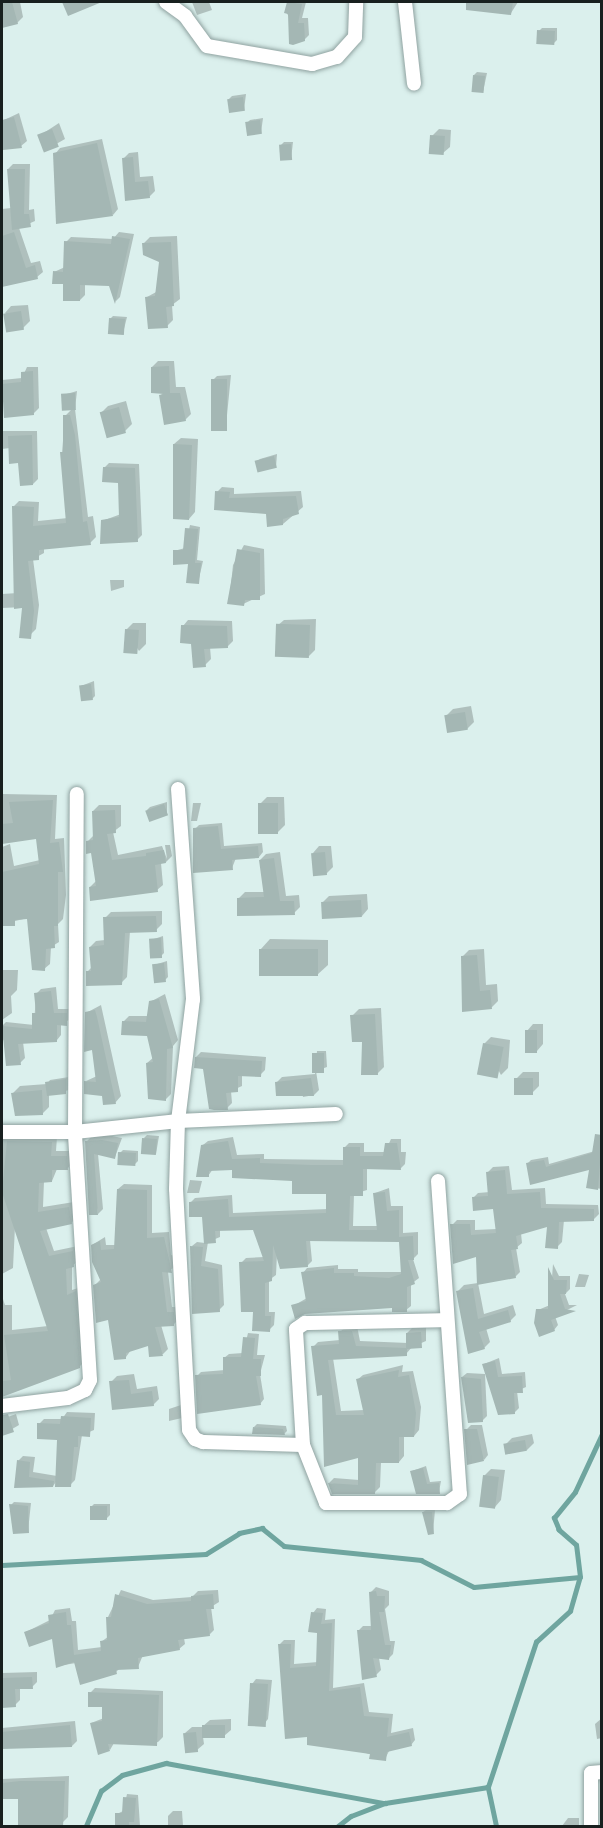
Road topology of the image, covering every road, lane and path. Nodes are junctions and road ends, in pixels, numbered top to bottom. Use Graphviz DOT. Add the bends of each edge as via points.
graph roads {
  1 [pos="166,2"];
  2 [pos="356,2"];
  3 [pos="405,2"];
  4 [pos="414,84"];
  5 [pos="178,789"];
  6 [pos="77,794"];
  7 [pos="336,1114"];
  8 [pos="178,1121"];
  9 [pos="2,1132"];
  10 [pos="75,1132"];
  11 [pos="438,1181"];
  12 [pos="445,1320"];
  13 [pos="2,1406"];
  14 [pos="303,1445"];
  15 [pos="602,1772"];
  16 [pos="591,1827"];
  1 -- 2 [label="street" via="184,16 207,46 312,64 337,57 354,37"];
  3 -- 4 [label="street"];
  5 -- 8 [label="street" via="193,999"];
  6 -- 10 [label="street"];
  7 -- 8 [label="street"];
  8 -- 10 [label="street"];
  8 -- 14 [label="street" via="177,1218 191,1436 203,1442"];
  9 -- 10 [label="street"];
  10 -- 13 [label="street" via="90,1380 85,1390 68,1398"];
  11 -- 12 [label="street"];
  12 -- 14 [label="street" via="300,1325 294,1336"];
  12 -- 14 [label="street" via="460,1494 455,1499 447,1503 326,1503"];
  15 -- 16 [label="street" via="591,1773"];
}
